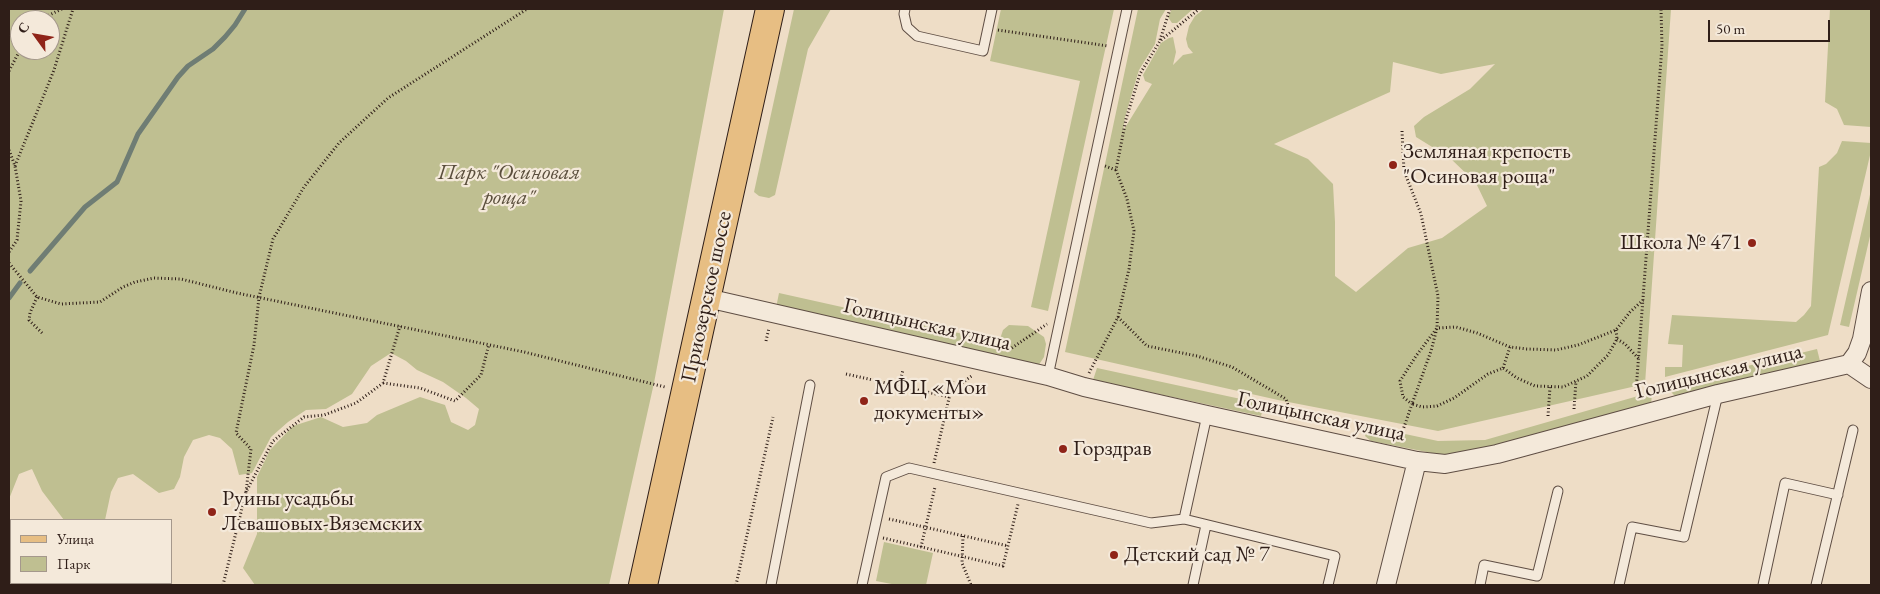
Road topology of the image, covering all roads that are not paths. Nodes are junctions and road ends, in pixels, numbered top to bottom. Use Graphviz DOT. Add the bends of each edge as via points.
graph roads {
  1 [pos="770,9"];
  2 [pos="905,9"];
  3 [pos="992,9"];
  4 [pos="1127,9"];
  5 [pos="1871,290"];
  6 [pos="707,298"];
  7 [pos="1849,364"];
  8 [pos="1048,376"];
  9 [pos="1871,380"];
  10 [pos="810,385"];
  11 [pos="1718,394"];
  12 [pos="1206,415"];
  13 [pos="1852,430"];
  14 [pos="1417,462"];
  15 [pos="1558,491"];
  16 [pos="1838,495"];
  17 [pos="1184,520"];
  18 [pos="1206,526"];
  19 [pos="643,585"];
  20 [pos="771,585"];
  21 [pos="862,585"];
  22 [pos="1193,585"];
  23 [pos="1328,585"];
  24 [pos="1386,585"];
  25 [pos="1480,585"];
  26 [pos="1619,585"];
  27 [pos="1763,585"];
  28 [pos="1816,585"];
  1 -- 6 [label="main road, Приозерское шоссе"];
  2 -- 3 [label="lane" via="907,26 917,36 983,52"];
  4 -- 8 [label="lane"];
  5 -- 7 [label="street" via="1862,339"];
  6 -- 8 [label="street, Голицынская улица"];
  6 -- 19 [label="main road, Приозерское шоссе"];
  7 -- 9 [label="street"];
  7 -- 11 [label="street, Голицынская улица"];
  8 -- 12 [label="street, Голицынская улица"];
  10 -- 20 [label="lane"];
  11 -- 14 [label="street, Голицынская улица" via="1472,460 1445,464"];
  11 -- 26 [label="lane" via="1684,537 1632,527"];
  12 -- 14 [label="street, Голицынская улица"];
  12 -- 17 [label="lane"];
  13 -- 16 [label="lane"];
  14 -- 24 [label="street"];
  15 -- 25 [label="lane" via="1537,576 1484,565"];
  16 -- 27 [label="lane" via="1785,483"];
  16 -- 28 [label="lane"];
  17 -- 18 [label="lane"];
  17 -- 21 [label="lane" via="1151,523 909,468 886,477"];
  18 -- 22 [label="lane"];
  18 -- 23 [label="lane" via="1335,556"];
}
